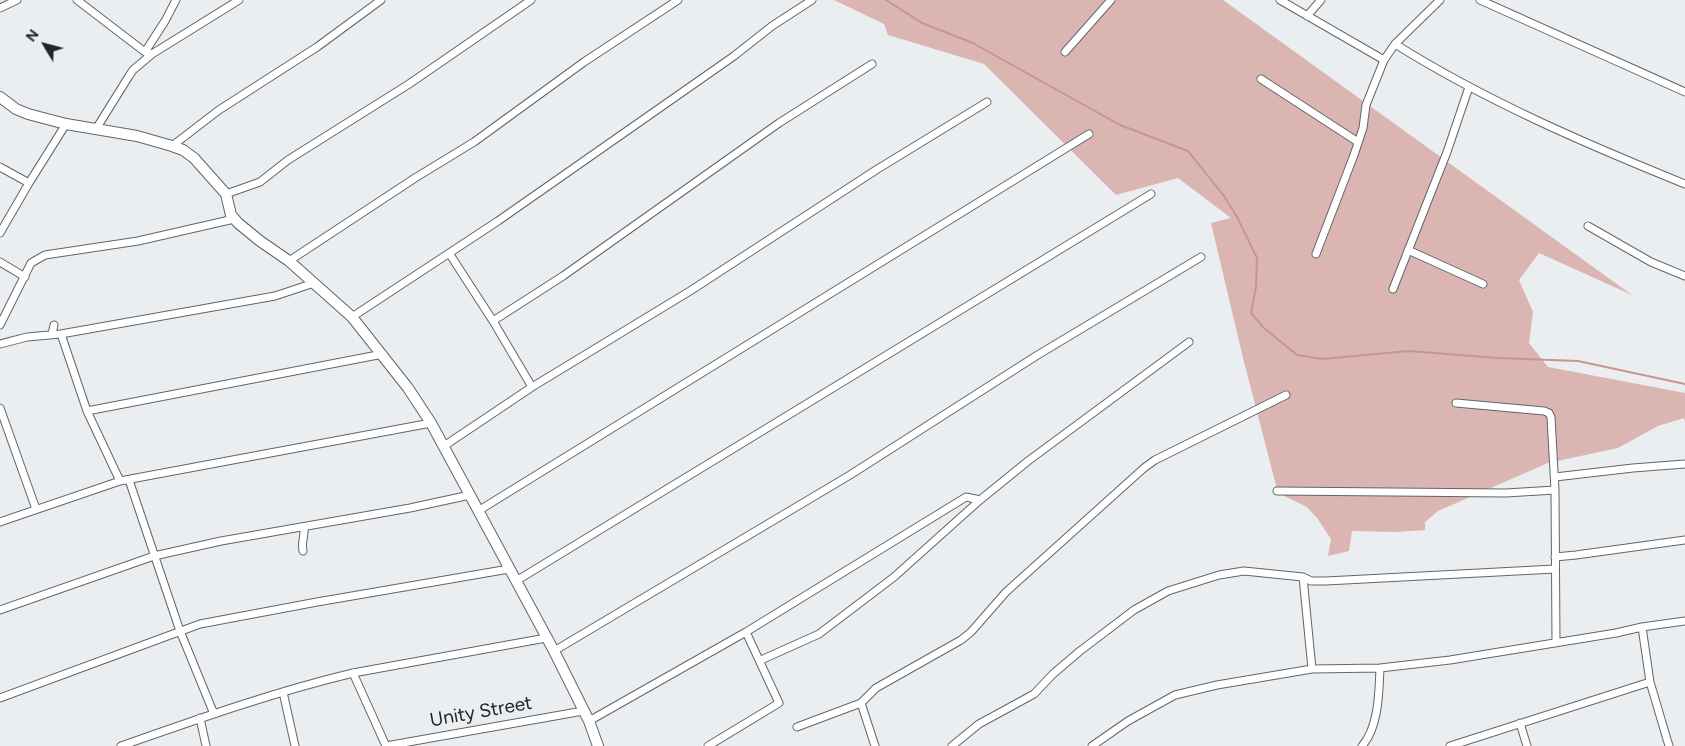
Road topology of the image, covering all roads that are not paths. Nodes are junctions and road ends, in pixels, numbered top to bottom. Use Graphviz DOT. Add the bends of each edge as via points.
graph roads {
  1 [pos="17,0"];
  2 [pos="176,0"];
  3 [pos="239,0"];
  4 [pos="381,0"];
  5 [pos="531,0"];
  6 [pos="678,0"];
  7 [pos="812,0"];
  8 [pos="1111,0"];
  9 [pos="1280,0"];
  10 [pos="1322,0"];
  11 [pos="1440,0"];
  12 [pos="1480,0"];
  13 [pos="82,1"];
  14 [pos="0,8"];
  15 [pos="1307,16"];
  16 [pos="1395,44"];
  17 [pos="1065,52"];
  18 [pos="148,53"];
  19 [pos="1384,60"];
  20 [pos="872,64"];
  21 [pos="1261,79"];
  22 [pos="1469,87"];
  23 [pos="1685,92"];
  24 [pos="0,98"];
  25 [pos="987,102"];
  26 [pos="66,124"];
  27 [pos="96,129"];
  28 [pos="1089,134"];
  29 [pos="1358,142"];
  30 [pos="172,146"];
  31 [pos="0,167"];
  32 [pos="29,183"];
  33 [pos="1685,184"];
  34 [pos="226,194"];
  35 [pos="1151,194"];
  36 [pos="234,219"];
  37 [pos="1588,226"];
  38 [pos="0,233"];
  39 [pos="1408,250"];
  40 [pos="449,253"];
  41 [pos="1316,254"];
  42 [pos="1201,257"];
  43 [pos="289,261"];
  44 [pos="0,262"];
  45 [pos="1685,276"];
  46 [pos="24,277"];
  47 [pos="314,283"];
  48 [pos="1484,284"];
  49 [pos="1393,289"];
  50 [pos="352,317"];
  51 [pos="493,321"];
  52 [pos="54,324"];
  53 [pos="0,325"];
  54 [pos="52,334"];
  55 [pos="61,334"];
  56 [pos="1189,342"];
  57 [pos="0,344"];
  58 [pos="383,354"];
  59 [pos="532,387"];
  60 [pos="1286,394"];
  61 [pos="1456,403"];
  62 [pos="0,408"];
  63 [pos="87,410"];
  64 [pos="431,423"];
  65 [pos="444,446"];
  66 [pos="1685,464"];
  67 [pos="1555,477"];
  68 [pos="129,480"];
  69 [pos="120,481"];
  70 [pos="1555,490"];
  71 [pos="1277,491"];
  72 [pos="470,495"];
  73 [pos="980,500"];
  74 [pos="36,509"];
  75 [pos="478,511"];
  76 [pos="0,522"];
  77 [pos="304,527"];
  78 [pos="1685,540"];
  79 [pos="303,552"];
  80 [pos="154,556"];
  81 [pos="1556,557"];
  82 [pos="509,569"];
  83 [pos="1555,569"];
  84 [pos="1303,577"];
  85 [pos="516,581"];
  86 [pos="0,610"];
  87 [pos="1685,621"];
  88 [pos="1642,628"];
  89 [pos="180,631"];
  90 [pos="746,632"];
  91 [pos="546,638"];
  92 [pos="1556,643"];
  93 [pos="554,651"];
  94 [pos="760,660"];
  95 [pos="1380,668"];
  96 [pos="1312,669"];
  97 [pos="353,673"];
  98 [pos="1650,682"];
  99 [pos="283,692"];
  100 [pos="0,698"];
  101 [pos="861,702"];
  102 [pos="583,711"];
  103 [pos="214,714"];
  104 [pos="200,718"];
  105 [pos="588,721"];
  106 [pos="1520,724"];
  107 [pos="797,727"];
  108 [pos="121,746"];
  109 [pos="206,746"];
  110 [pos="295,746"];
  111 [pos="386,746"];
  112 [pos="598,746"];
  113 [pos="708,746"];
  114 [pos="875,746"];
  115 [pos="952,746"];
  116 [pos="1092,746"];
  117 [pos="1362,746"];
  118 [pos="1450,746"];
  119 [pos="1528,746"];
  120 [pos="1669,746"];
  1 -- 14 [label="street"];
  2 -- 18 [label="street"];
  3 -- 18 [label="street"];
  4 -- 30 [label="street" via="317,47 219,110"];
  5 -- 34 [label="street" via="409,84 288,160 260,182"];
  6 -- 43 [label="street" via="584,62 474,142"];
  7 -- 40 [label="street"];
  8 -- 17 [label="street"];
  9 -- 15 [label="street"];
  10 -- 15 [label="street"];
  11 -- 16 [label="street"];
  12 -- 23 [label="street"];
  13 -- 18 [label="street"];
  15 -- 19 [label="street"];
  16 -- 19 [label="street"];
  16 -- 22 [label="street"];
  18 -- 27 [label="street" via="128,76"];
  19 -- 29 [label="street" via="1366,105"];
  20 -- 51 [label="street" via="779,123 563,276"];
  21 -- 29 [label="street"];
  22 -- 33 [label="street"];
  22 -- 39 [label="street"];
  24 -- 26 [label="street" via="28,114"];
  25 -- 59 [label="street" via="690,291"];
  26 -- 27 [label="street"];
  26 -- 32 [label="street"];
  27 -- 30 [label="street"];
  28 -- 75 [label="street"];
  29 -- 41 [label="street"];
  30 -- 34 [label="street" via="194,158"];
  31 -- 32 [label="street"];
  32 -- 38 [label="street"];
  34 -- 36 [label="street"];
  35 -- 85 [label="street"];
  36 -- 43 [label="street"];
  36 -- 46 [label="street" via="138,241 45,255 31,263"];
  37 -- 45 [label="street" via="1651,262"];
  39 -- 48 [label="street"];
  39 -- 49 [label="street"];
  40 -- 50 [label="street"];
  40 -- 51 [label="street"];
  42 -- 93 [label="street" via="1036,356 850,475"];
  43 -- 47 [label="street"];
  44 -- 46 [label="street"];
  46 -- 53 [label="street"];
  47 -- 50 [label="street"];
  47 -- 55 [label="street" via="276,296"];
  50 -- 58 [label="street"];
  51 -- 59 [label="street"];
  52 -- 54 [label="street"];
  54 -- 55 [label="street"];
  54 -- 57 [label="street"];
  55 -- 63 [label="street"];
  56 -- 73 [label="street"];
  58 -- 63 [label="street"];
  58 -- 64 [label="street"];
  59 -- 65 [label="street"];
  60 -- 101 [label="street" via="1144,468 1006,592 971,632 876,688"];
  61 -- 67 [label="street" via="1549,413"];
  62 -- 74 [label="street"];
  63 -- 69 [label="street"];
  64 -- 65 [label="street"];
  64 -- 68 [label="street"];
  65 -- 72 [label="street"];
  66 -- 67 [label="street"];
  67 -- 70 [label="street"];
  68 -- 69 [label="street"];
  68 -- 80 [label="street"];
  69 -- 74 [label="street"];
  70 -- 71 [label="street" via="1506,493"];
  70 -- 81 [label="street"];
  72 -- 75 [label="street"];
  72 -- 77 [label="street"];
  73 -- 90 [label="street" via="966,497"];
  73 -- 94 [label="street" via="894,577 819,634"];
  74 -- 76 [label="street"];
  75 -- 82 [label="street"];
  77 -- 79 [label="street"];
  77 -- 80 [label="street"];
  78 -- 81 [label="street"];
  80 -- 86 [label="street"];
  80 -- 89 [label="street"];
  81 -- 83 [label="street"];
  82 -- 85 [label="street"];
  82 -- 89 [label="street" via="200,624"];
  83 -- 84 [label="street" via="1326,581 1311,581"];
  83 -- 92 [label="street"];
  84 -- 96 [label="street"];
  84 -- 115 [label="street" via="1244,571 1168,590 1134,610 1080,651 1034,694 979,724"];
  85 -- 91 [label="street"];
  87 -- 88 [label="street"];
  88 -- 92 [label="street"];
  88 -- 98 [label="street"];
  89 -- 100 [label="street"];
  89 -- 103 [label="street"];
  90 -- 94 [label="street"];
  90 -- 105 [label="street"];
  91 -- 93 [label="street"];
  91 -- 97 [label="street"];
  92 -- 95 [label="street"];
  93 -- 102 [label="street"];
  94 -- 113 [label="street" via="778,705"];
  95 -- 96 [label="street"];
  95 -- 117 [label="street" via="1377,707 1369,738"];
  96 -- 116 [label="street" via="1175,695"];
  97 -- 99 [label="street"];
  97 -- 111 [label="street"];
  98 -- 106 [label="street"];
  98 -- 120 [label="street"];
  99 -- 103 [label="street"];
  99 -- 110 [label="street"];
  101 -- 107 [label="street"];
  101 -- 114 [label="street"];
  102 -- 105 [label="street"];
  102 -- 111 [label="street, Unity Street"];
  103 -- 104 [label="street"];
  104 -- 108 [label="street"];
  104 -- 109 [label="street"];
  105 -- 112 [label="street"];
  106 -- 118 [label="street"];
  106 -- 119 [label="street"];
}
